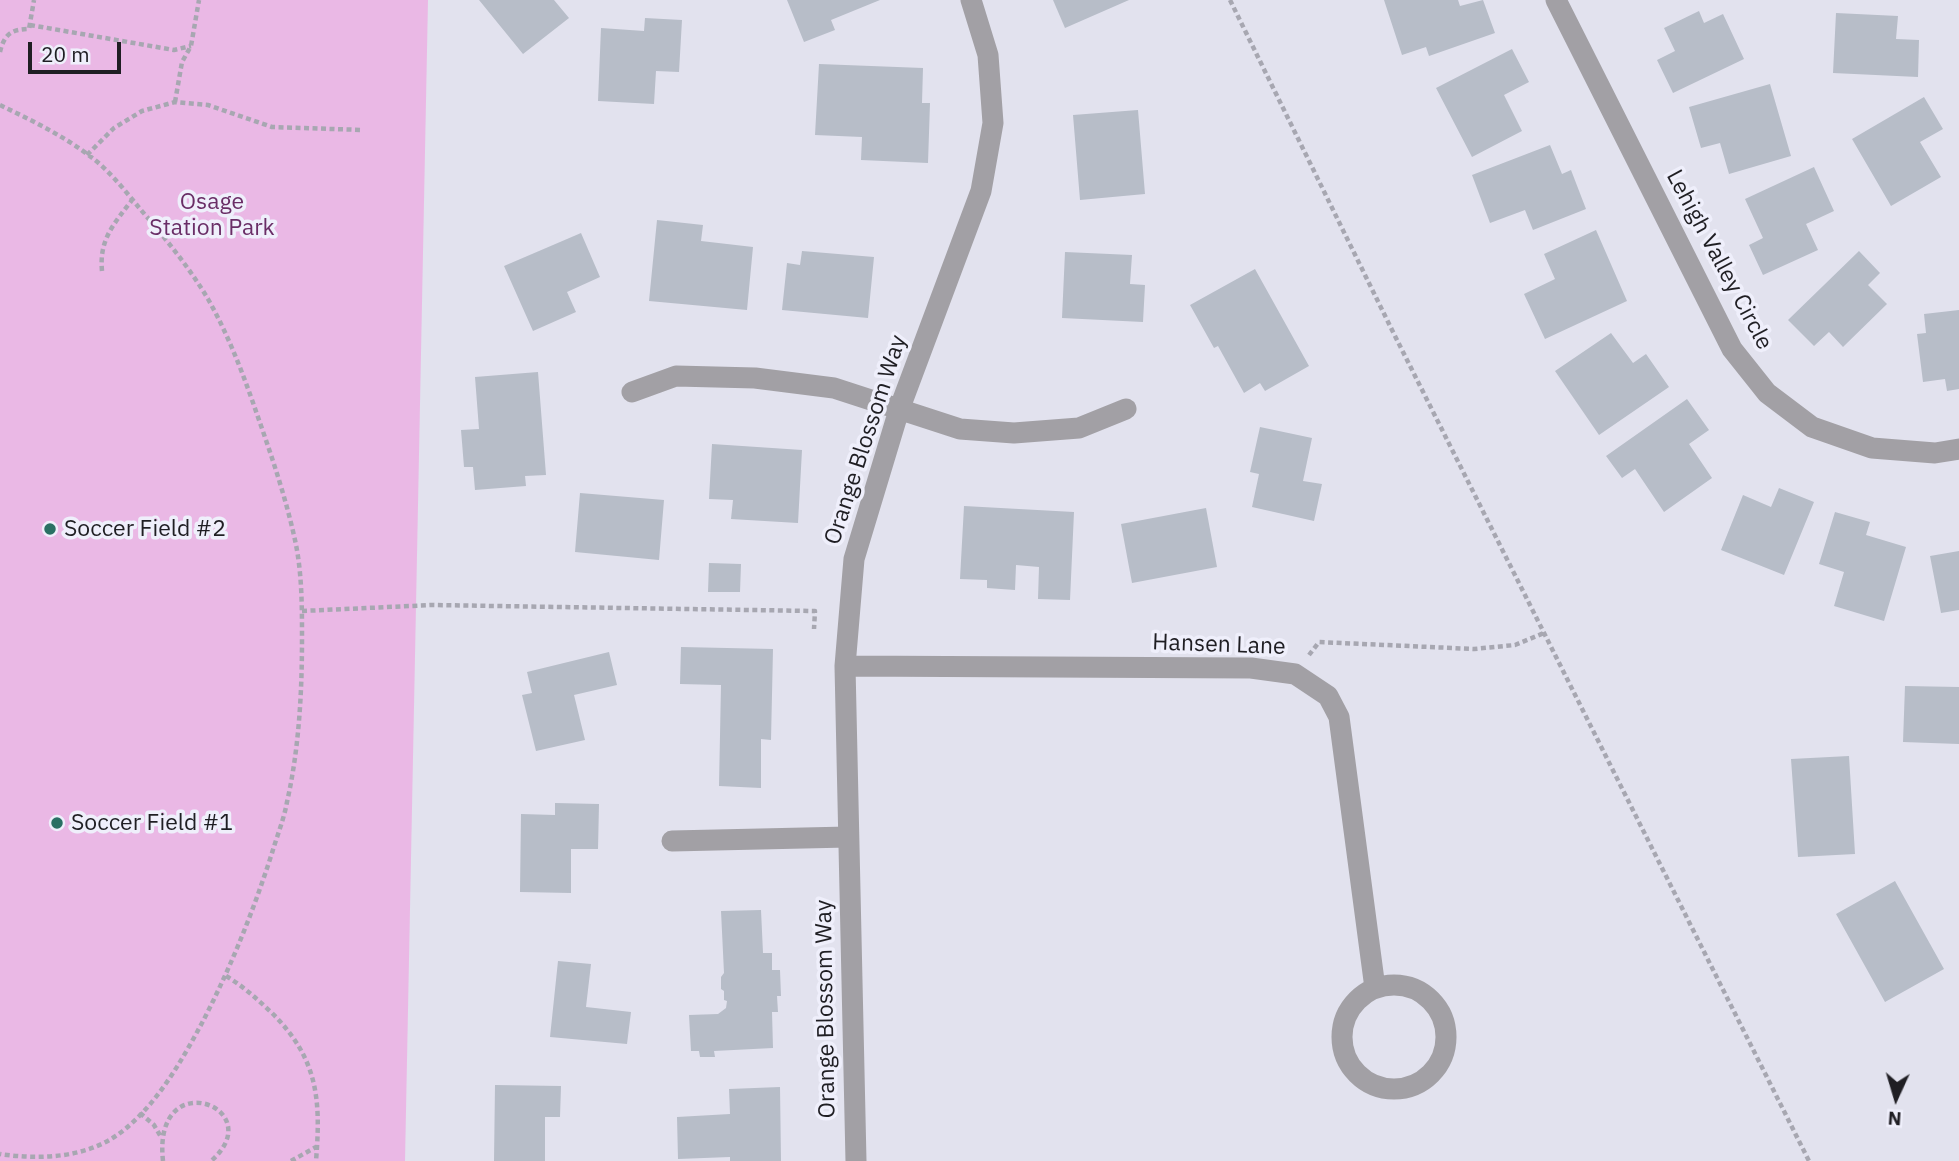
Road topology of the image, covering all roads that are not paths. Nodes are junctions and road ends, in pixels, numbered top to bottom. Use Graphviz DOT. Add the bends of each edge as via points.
graph roads {
  1 [pos="971,0"];
  2 [pos="1556,0"];
  3 [pos="632,392"];
  4 [pos="1126,409"];
  5 [pos="899,410"];
  6 [pos="1959,449"];
  7 [pos="845,666"];
  8 [pos="848,836"];
  9 [pos="672,841"];
  10 [pos="1376,988"];
  11 [pos="856,1161"];
  1 -- 5 [label="street, Orange Blossom Way" via="988,55 993,123 981,191"];
  2 -- 6 [label="street, Lehigh Valley Circle" via="1732,349 1767,393 1812,427 1872,448 1935,453"];
  3 -- 5 [label="street" via="676,376 755,378 834,388"];
  4 -- 5 [label="street" via="1079,428 1014,433 960,429"];
  5 -- 7 [label="street, Orange Blossom Way" via="854,559"];
  7 -- 8 [label="street, Orange Blossom Way"];
  7 -- 10 [label="street, Hansen Lane" via="1251,668 1295,674 1328,696 1339,717"];
  8 -- 9 [label="street"];
  8 -- 11 [label="street, Orange Blossom Way"];
  10 -- 10 [label="street" via="1360,996 1349,1010 1342,1026 1344,1052 1357,1074 1372,1084 1406,1088 1422,1081 1444,1055 1445,1021 1437,1005 1409,986"];
}
